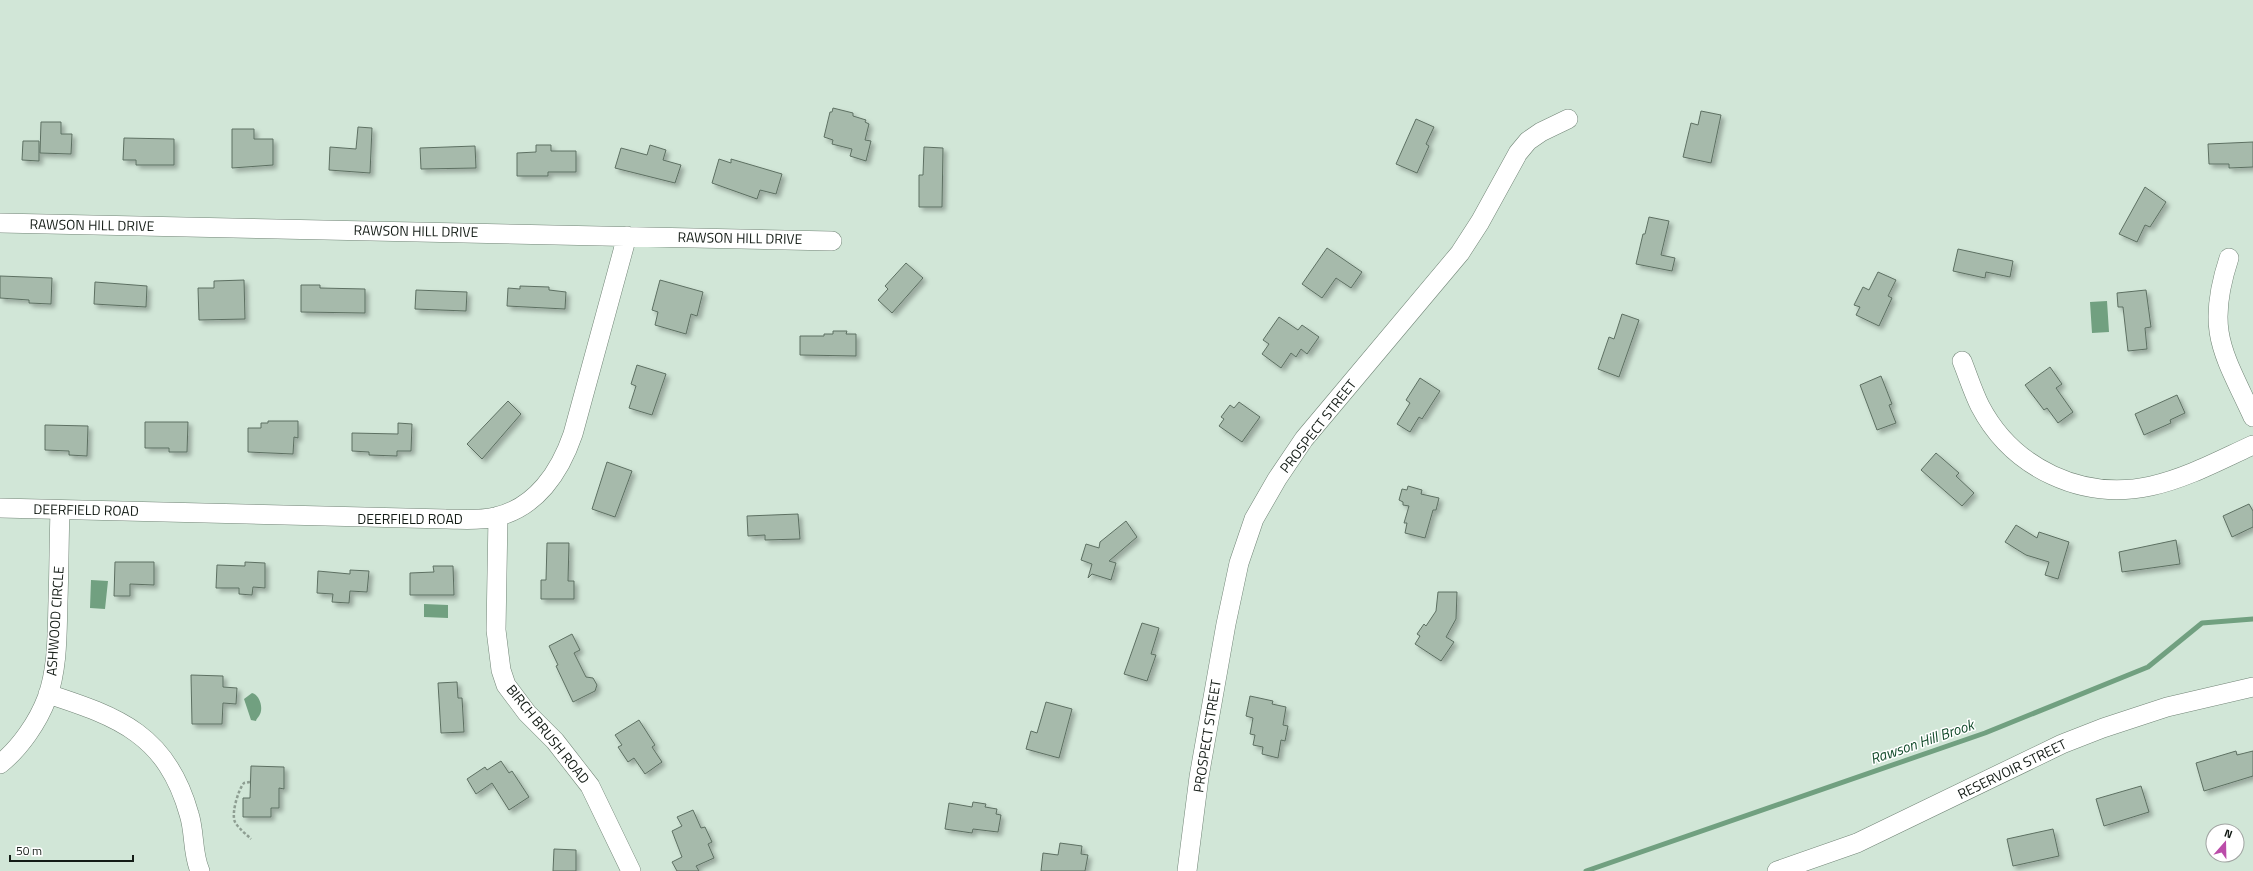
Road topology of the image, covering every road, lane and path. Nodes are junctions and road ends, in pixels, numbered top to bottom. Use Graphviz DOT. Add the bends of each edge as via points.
graph roads {
  1 [pos="1568,119"];
  2 [pos="0,223"];
  3 [pos="627,236"];
  4 [pos="832,241"];
  5 [pos="2229,258"];
  6 [pos="1962,361"];
  7 [pos="2253,418"];
  8 [pos="2253,446"];
  9 [pos="0,508"];
  10 [pos="60,510"];
  11 [pos="498,516"];
  12 [pos="2253,687"];
  13 [pos="48,694"];
  14 [pos="0,764"];
  15 [pos="250,782"];
  16 [pos="250,839"];
  17 [pos="200,871"];
  18 [pos="631,871"];
  19 [pos="1187,871"];
  20 [pos="1777,871"];
  1 -- 19 [label="street, PROSPECT STREET" via="1541,132 1528,141 1518,153 1460,253 1304,439 1264,499 1245,540 1229,608 1199,777"];
  2 -- 3 [label="street, RAWSON HILL DRIVE"];
  3 -- 4 [label="street, RAWSON HILL DRIVE"];
  3 -- 11 [label="street, DEERFIELD ROAD" via="564,459 553,478 540,491 518,508"];
  5 -- 7 [label="street" via="2219,292 2218,332 2224,355"];
  6 -- 8 [label="street" via="1980,407 2005,440 2028,462 2060,480 2077,485 2114,490 2150,486 2185,476"];
  9 -- 10 [label="street, DEERFIELD ROAD"];
  10 -- 11 [label="street, DEERFIELD ROAD" via="352,518 461,519"];
  10 -- 13 [label="street, ASHWOOD CIRCLE" via="57,629 53,674"];
  11 -- 18 [label="street, BIRCH BRUSH ROAD" via="496,630 500,670 506,685 527,713 555,742 590,786"];
  12 -- 20 [label="street, RESERVOIR STREET" via="2168,707 2089,733 1876,834"];
  13 -- 14 [label="street, ASHWOOD CIRCLE" via="26,736 12,755"];
  13 -- 17 [label="street" via="90,707 118,720 154,749 173,774 186,802"];
  15 -- 16 [label="path" via="244,783 238,790 234,815 236,822"];
}
